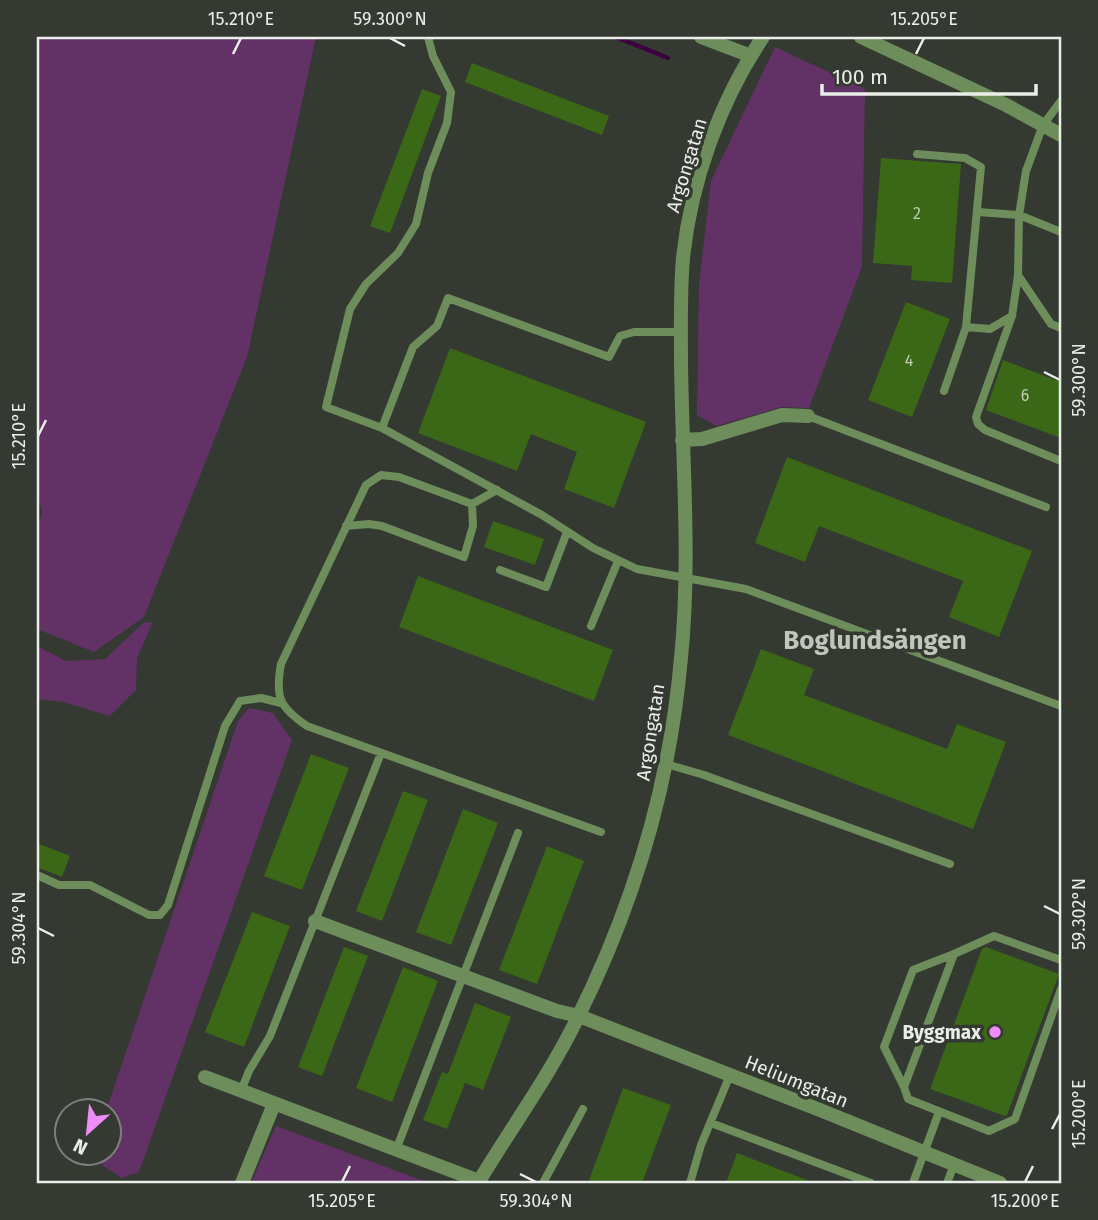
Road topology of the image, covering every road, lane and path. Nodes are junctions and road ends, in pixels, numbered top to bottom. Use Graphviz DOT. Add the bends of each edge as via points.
graph roads {
  1 [pos="428,37"];
  2 [pos="701,37"];
  3 [pos="762,37"];
  4 [pos="861,37"];
  5 [pos="751,56"];
  6 [pos="1061,102"];
  7 [pos="1043,125"];
  8 [pos="1061,135"];
  9 [pos="917,154"];
  10 [pos="978,212"];
  11 [pos="1019,215"];
  12 [pos="1061,232"];
  13 [pos="1018,275"];
  14 [pos="1012,316"];
  15 [pos="966,327"];
  16 [pos="1061,328"];
  17 [pos="681,332"];
  18 [pos="944,391"];
  19 [pos="808,416"];
  20 [pos="382,428"];
  21 [pos="682,440"];
  22 [pos="1061,461"];
  23 [pos="497,490"];
  24 [pos="472,504"];
  25 [pos="1046,507"];
  26 [pos="346,526"];
  27 [pos="568,532"];
  28 [pos="618,561"];
  29 [pos="500,570"];
  30 [pos="686,578"];
  31 [pos="591,626"];
  32 [pos="281,703"];
  33 [pos="1061,706"];
  34 [pos="382,753"];
  35 [pos="666,764"];
  36 [pos="601,832"];
  37 [pos="518,833"];
  38 [pos="950,864"];
  39 [pos="37,875"];
  40 [pos="315,921"];
  41 [pos="954,954"];
  42 [pos="1061,960"];
  43 [pos="462,976"];
  44 [pos="1061,989"];
  45 [pos="579,1016"];
  46 [pos="730,1075"];
  47 [pos="205,1077"];
  48 [pos="904,1087"];
  49 [pos="241,1091"];
  50 [pos="274,1104"];
  51 [pos="583,1110"];
  52 [pos="939,1112"];
  53 [pos="710,1123"];
  54 [pos="396,1150"];
  55 [pos="923,1152"];
  56 [pos="954,1165"];
  57 [pos="480,1182"];
  58 [pos="242,1183"];
  59 [pos="543,1183"];
  60 [pos="690,1183"];
  61 [pos="871,1183"];
  62 [pos="913,1183"];
  63 [pos="947,1183"];
  64 [pos="1000,1183"];
  1 -- 20 [label="lane" via="451,92 447,123 416,224 398,253 366,284 350,309 326,407"];
  2 -- 5 [label="street"];
  3 -- 5 [label="street, Argongatan"];
  4 -- 7 [label="street"];
  5 -- 17 [label="street, Argongatan" via="727,101 696,189 683,258"];
  6 -- 7 [label="lane"];
  7 -- 8 [label="street"];
  7 -- 11 [label="lane" via="1026,171"];
  9 -- 10 [label="lane" via="965,158 981,167"];
  10 -- 11 [label="lane"];
  10 -- 15 [label="lane"];
  11 -- 12 [label="lane"];
  11 -- 13 [label="lane"];
  13 -- 14 [label="lane"];
  13 -- 16 [label="lane" via="1051,324"];
  14 -- 15 [label="lane" via="990,329"];
  14 -- 22 [label="lane" via="978,409 978,424"];
  15 -- 18 [label="lane"];
  17 -- 20 [label="lane" via="634,331 620,337 609,357 448,298 437,326 414,347"];
  17 -- 21 [label="street, Argongatan"];
  19 -- 21 [label="street" via="782,415 702,439"];
  19 -- 25 [label="lane"];
  20 -- 23 [label="lane"];
  21 -- 30 [label="street, Argongatan"];
  23 -- 24 [label="lane"];
  23 -- 27 [label="lane"];
  24 -- 26 [label="lane" via="399,477 381,475 366,485"];
  24 -- 26 [label="lane" via="473,526 464,557 382,526"];
  26 -- 32 [label="lane" via="281,664 277,686"];
  27 -- 28 [label="lane"];
  27 -- 29 [label="lane" via="546,587"];
  28 -- 30 [label="lane"];
  28 -- 31 [label="lane"];
  30 -- 33 [label="lane" via="746,589"];
  30 -- 35 [label="street, Argongatan" via="680,670"];
  32 -- 34 [label="lane" via="307,726"];
  32 -- 39 [label="lane" via="261,698 240,701 225,726 160,915 149,915 90,885 59,885"];
  34 -- 36 [label="lane"];
  34 -- 40 [label="lane"];
  35 -- 38 [label="lane"];
  35 -- 45 [label="street, Argongatan" via="639,870"];
  37 -- 43 [label="lane"];
  40 -- 43 [label="street"];
  40 -- 49 [label="lane" via="270,1036"];
  41 -- 42 [label="lane" via="994,936"];
  41 -- 48 [label="lane"];
  41 -- 48 [label="lane" via="913,970 884,1047"];
  43 -- 45 [label="street"];
  43 -- 54 [label="lane"];
  44 -- 52 [label="lane" via="1015,1119 989,1132"];
  45 -- 46 [label="street, Heliumgatan"];
  45 -- 57 [label="street, Argongatan"];
  46 -- 53 [label="lane"];
  46 -- 55 [label="street, Heliumgatan"];
  47 -- 49 [label="street, Argongatan"];
  48 -- 52 [label="lane" via="908,1099"];
  49 -- 50 [label="street, Argongatan"];
  50 -- 54 [label="street, Argongatan"];
  50 -- 58 [label="street"];
  51 -- 59 [label="lane"];
  52 -- 55 [label="lane"];
  53 -- 60 [label="lane"];
  53 -- 61 [label="lane"];
  54 -- 57 [label="street, Argongatan"];
  55 -- 56 [label="street, Heliumgatan"];
  55 -- 62 [label="lane"];
  56 -- 63 [label="lane"];
  56 -- 64 [label="street, Heliumgatan"];
}
